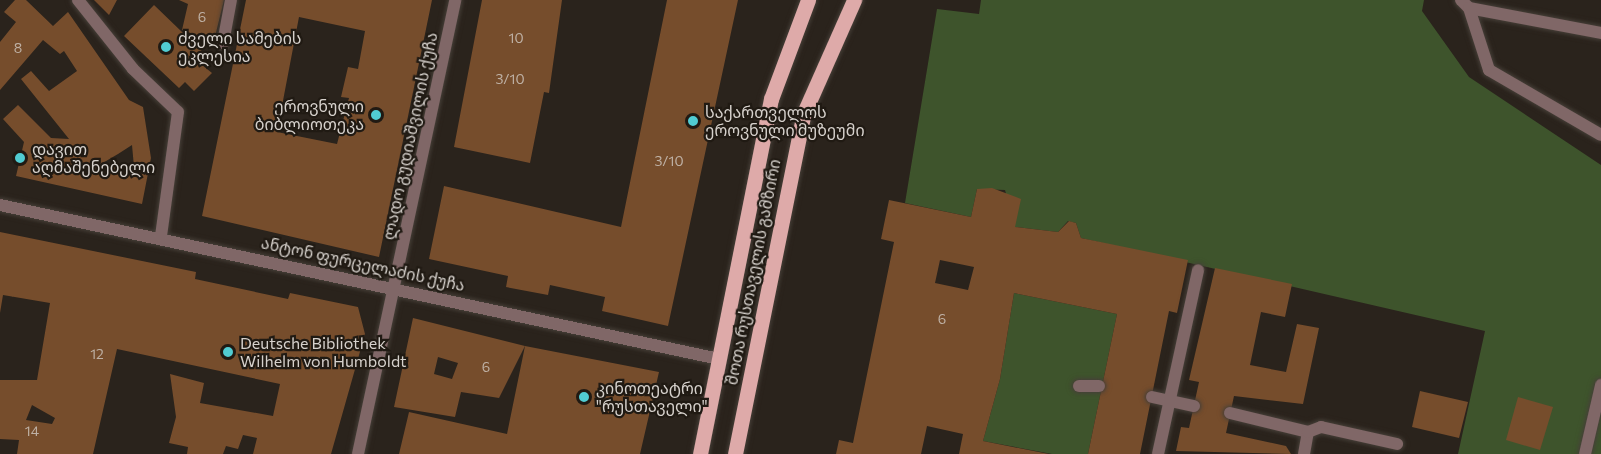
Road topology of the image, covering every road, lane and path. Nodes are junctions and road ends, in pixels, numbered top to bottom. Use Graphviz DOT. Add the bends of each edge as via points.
graph roads {
  1 [pos="78,0"];
  2 [pos="231,0"];
  3 [pos="455,0"];
  4 [pos="808,0"];
  5 [pos="854,0"];
  6 [pos="1465,4"];
  7 [pos="1601,33"];
  8 [pos="223,42"];
  9 [pos="1601,135"];
  10 [pos="0,205"];
  11 [pos="161,237"];
  12 [pos="1198,270"];
  13 [pos="395,287"];
  14 [pos="719,359"];
  15 [pos="1601,385"];
  16 [pos="1079,386"];
  17 [pos="1099,386"];
  18 [pos="1152,397"];
  19 [pos="1170,401"];
  20 [pos="1194,406"];
  21 [pos="1230,413"];
  22 [pos="1308,432"];
  23 [pos="1397,444"];
  24 [pos="358,454"];
  25 [pos="700,454"];
  26 [pos="735,454"];
  27 [pos="1158,454"];
  28 [pos="1304,454"];
  29 [pos="1585,454"];
  1 -- 11 [label="street" via="134,69 178,112"];
  2 -- 8 [label="street"];
  3 -- 13 [label="street, ლადო გუდიაშვილის ქუჩა"];
  4 -- 14 [label="main road, შოთა რუსთაველის გამზირი" via="771,99"];
  5 -- 26 [label="main road, შოთა რუსთაველის გამზირი" via="804,113"];
  6 -- 7 [label="street"];
  6 -- 9 [label="street" via="1489,70"];
  10 -- 11 [label="street, ანტონ ფურცელაძის ქუჩა"];
  11 -- 13 [label="street, ანტონ ფურცელაძის ქუჩა"];
  12 -- 19 [label="street"];
  13 -- 14 [label="street, ანტონ ფურცელაძის ქუჩა"];
  13 -- 24 [label="street, ლადო გუდიაშვილის ქუჩა"];
  14 -- 25 [label="main road, შოთა რუსთაველის გამზირი"];
  15 -- 29 [label="street"];
  16 -- 17 [label="street"];
  18 -- 19 [label="street"];
  19 -- 20 [label="street"];
  19 -- 27 [label="street"];
  21 -- 22 [label="street"];
  22 -- 23 [label="street" via="1321,427"];
  22 -- 28 [label="street"];
}
